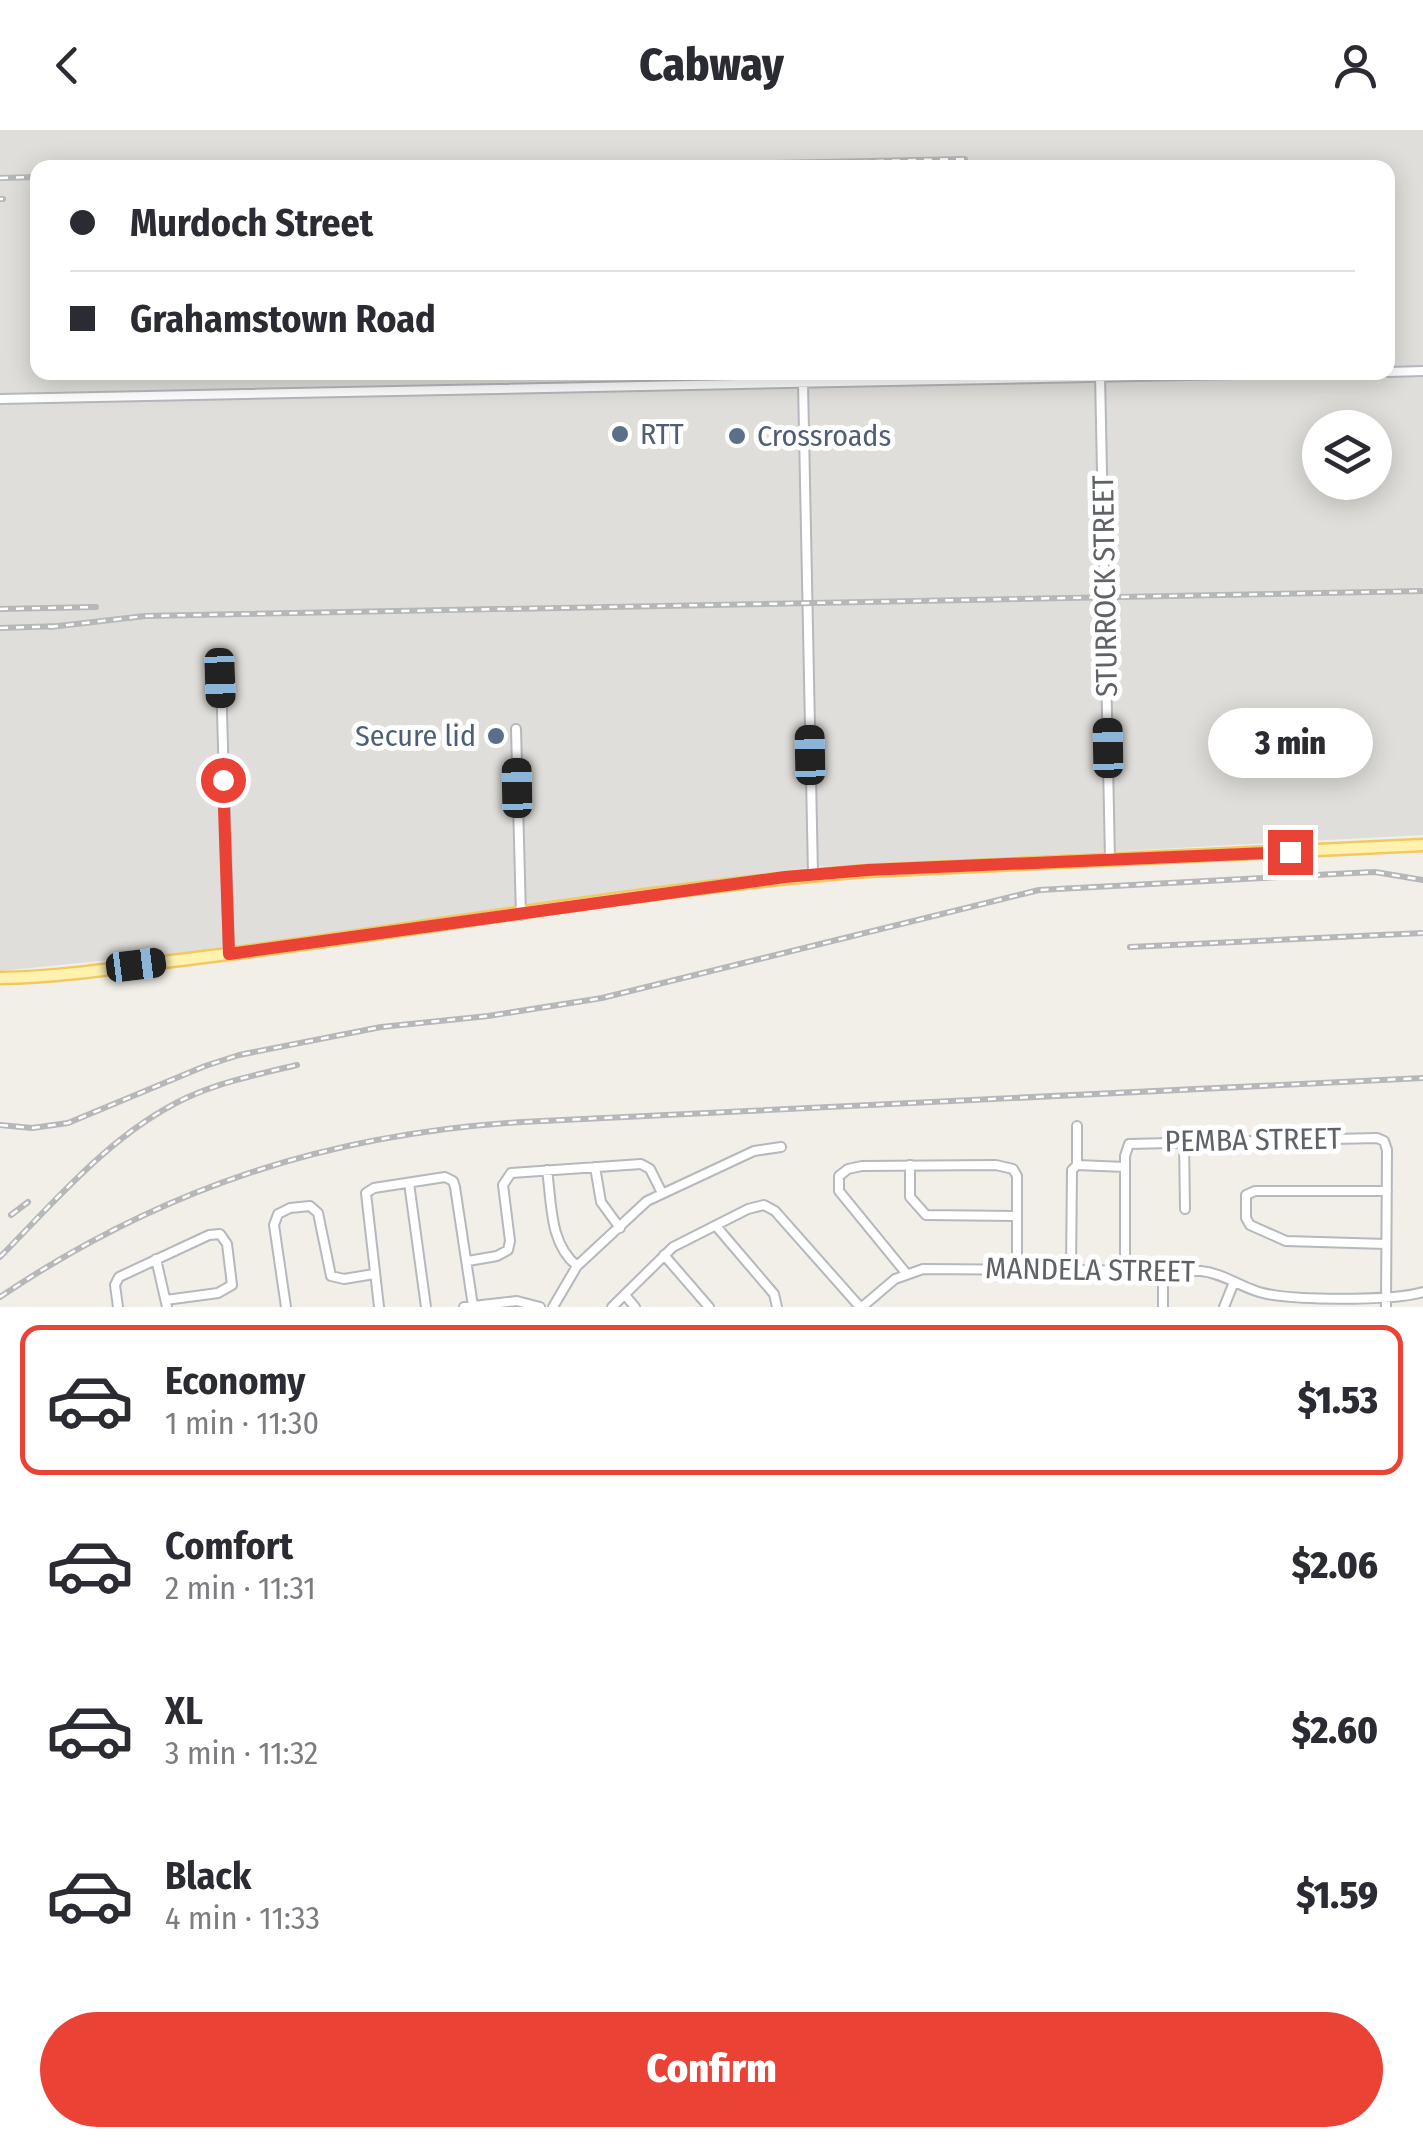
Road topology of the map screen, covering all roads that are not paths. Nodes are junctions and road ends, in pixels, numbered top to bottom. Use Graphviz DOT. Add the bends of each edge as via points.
graph roads {
  1 [pos="1423,371"];
  2 [pos="1395,372"];
  3 [pos="914,380"];
  4 [pos="1100,380"];
  5 [pos="803,383"];
  6 [pos="0,399"];
  7 [pos="220,678"];
  8 [pos="516,730"];
  9 [pos="1423,845"];
  10 [pos="1110,860"];
  11 [pos="813,875"];
  12 [pos="522,914"];
  13 [pos="229,954"];
  14 [pos="0,978"];
  15 [pos="1077,1126"];
  16 [pos="1184,1141"];
  17 [pos="781,1147"];
  18 [pos="910,1166"];
  19 [pos="1077,1166"];
  20 [pos="1125,1166"];
  21 [pos="595,1167"];
  22 [pos="547,1170"];
  23 [pos="409,1183"];
  24 [pos="1387,1191"];
  25 [pos="662,1194"];
  26 [pos="1185,1209"];
  27 [pos="1016,1216"];
  28 [pos="716,1226"];
  29 [pos="620,1228"];
  30 [pos="1386,1244"];
  31 [pos="664,1255"];
  32 [pos="156,1259"];
  33 [pos="468,1261"];
  34 [pos="577,1266"];
  35 [pos="1017,1270"];
  36 [pos="1071,1270"];
  37 [pos="1124,1270"];
  38 [pos="1163,1270"];
  39 [pos="906,1273"];
  40 [pos="374,1274"];
  41 [pos="1234,1282"];
  42 [pos="1423,1292"];
  43 [pos="624,1294"];
  44 [pos="1386,1296"];
  45 [pos="1322,1302"];
  46 [pos="166,1304"];
  47 [pos="468,1306"];
  48 [pos="118,1307"];
  49 [pos="286,1307"];
  50 [pos="379,1307"];
  51 [pos="426,1307"];
  52 [pos="540,1307"];
  53 [pos="553,1307"];
  54 [pos="612,1307"];
  55 [pos="636,1307"];
  56 [pos="709,1307"];
  57 [pos="777,1307"];
  58 [pos="861,1307"];
  59 [pos="1164,1307"];
  60 [pos="1224,1307"];
  61 [pos="1386,1307"];
  1 -- 2 [label="street"];
  3 -- 5 [label="street"];
  4 -- 10 [label="street, STURROCK STREET"];
  5 -- 6 [label="street"];
  5 -- 11 [label="street"];
  7 -- 13 [label="street"];
  8 -- 12 [label="street"];
  9 -- 10 [label="main road"];
  10 -- 11 [label="main road"];
  11 -- 12 [label="main road"];
  12 -- 13 [label="main road"];
  13 -- 14 [label="main road"];
  15 -- 19 [label="street"];
  16 -- 20 [label="street, PEMBA STREET" via="1134,1142"];
  16 -- 24 [label="street, PEMBA STREET" via="1377,1138 1387,1150"];
  16 -- 26 [label="street"];
  17 -- 25 [label="street" via="754,1151"];
  18 -- 27 [label="street" via="910,1197 926,1215"];
  18 -- 27 [label="street" via="1008,1166 1017,1176"];
  18 -- 39 [label="street" via="848,1169 838,1186"];
  19 -- 20 [label="street"];
  19 -- 36 [label="street"];
  20 -- 37 [label="street, PEMBA STREET"];
  21 -- 22 [label="street"];
  21 -- 25 [label="street" via="646,1166"];
  21 -- 29 [label="street" via="601,1202"];
  22 -- 33 [label="street" via="507,1175 508,1250"];
  22 -- 34 [label="street" via="557,1240"];
  23 -- 33 [label="street" via="453,1181"];
  23 -- 40 [label="street" via="366,1193"];
  23 -- 51 [label="street"];
  24 -- 30 [label="street"];
  24 -- 30 [label="street" via="1255,1191 1246,1196 1245,1208 1254,1229 1286,1241"];
  25 -- 29 [label="street"];
  27 -- 35 [label="street"];
  28 -- 31 [label="street"];
  28 -- 57 [label="street" via="774,1294"];
  28 -- 58 [label="street" via="759,1206 772,1208"];
  29 -- 34 [label="street"];
  30 -- 44 [label="street"];
  31 -- 43 [label="street"];
  31 -- 56 [label="street"];
  32 -- 46 [label="street"];
  32 -- 46 [label="street" via="216,1233 227,1244 233,1277 226,1290"];
  32 -- 48 [label="street" via="116,1280"];
  33 -- 47 [label="street"];
  34 -- 53 [label="street"];
  35 -- 36 [label="street, MANDELA STREET"];
  35 -- 39 [label="street, MANDELA STREET"];
  36 -- 37 [label="street, MANDELA STREET"];
  37 -- 38 [label="street, MANDELA STREET"];
  38 -- 41 [label="street, MANDELA STREET" via="1210,1272"];
  38 -- 59 [label="street"];
  39 -- 58 [label="street"];
  40 -- 49 [label="street" via="331,1276 318,1212 290,1208 274,1225"];
  40 -- 50 [label="street"];
  41 -- 45 [label="street, MANDELA STREET"];
  41 -- 60 [label="street"];
  42 -- 44 [label="street, MANDELA STREET"];
  43 -- 54 [label="street"];
  43 -- 55 [label="street"];
  44 -- 45 [label="street, MANDELA STREET"];
  44 -- 61 [label="street"];
  47 -- 52 [label="street" via="517,1300"];
}
